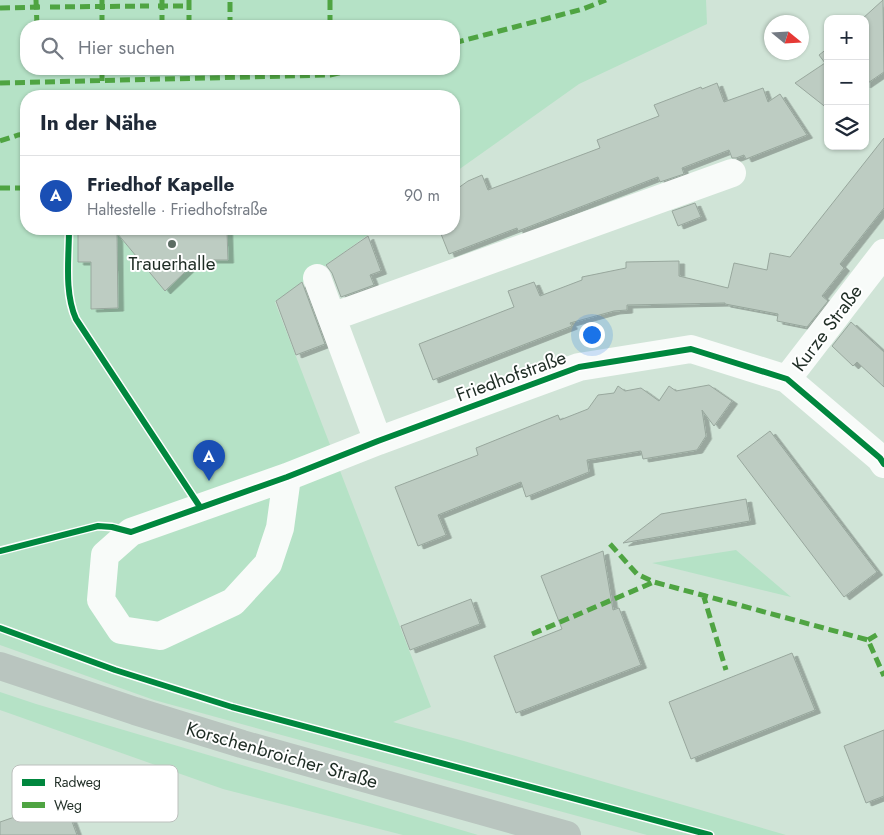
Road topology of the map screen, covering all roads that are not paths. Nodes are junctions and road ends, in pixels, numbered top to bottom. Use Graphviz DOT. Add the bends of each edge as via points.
graph roads {
  1 [pos="732,173"];
  2 [pos="884,253"];
  3 [pos="317,278"];
  4 [pos="332,317"];
  5 [pos="787,379"];
  6 [pos="378,441"];
  7 [pos="884,464"];
  8 [pos="287,477"];
  9 [pos="0,666"];
  10 [pos="567,835"];
  1 -- 4 [label="street"];
  2 -- 5 [label="street, Kurze Straße"];
  3 -- 4 [label="street"];
  4 -- 6 [label="street"];
  5 -- 6 [label="street, Friedhofstraße" via="691,349 578,367"];
  5 -- 7 [label="street, Friedhofstraße"];
  6 -- 8 [label="street, Friedhofstraße"];
  8 -- 8 [label="street, Friedhofstraße" via="131,532 105,555 101,600 121,630 160,636 233,602 268,564 280,528"];
  9 -- 10 [label="main road, Korschenbroicher Straße" via="242,744"];
}
